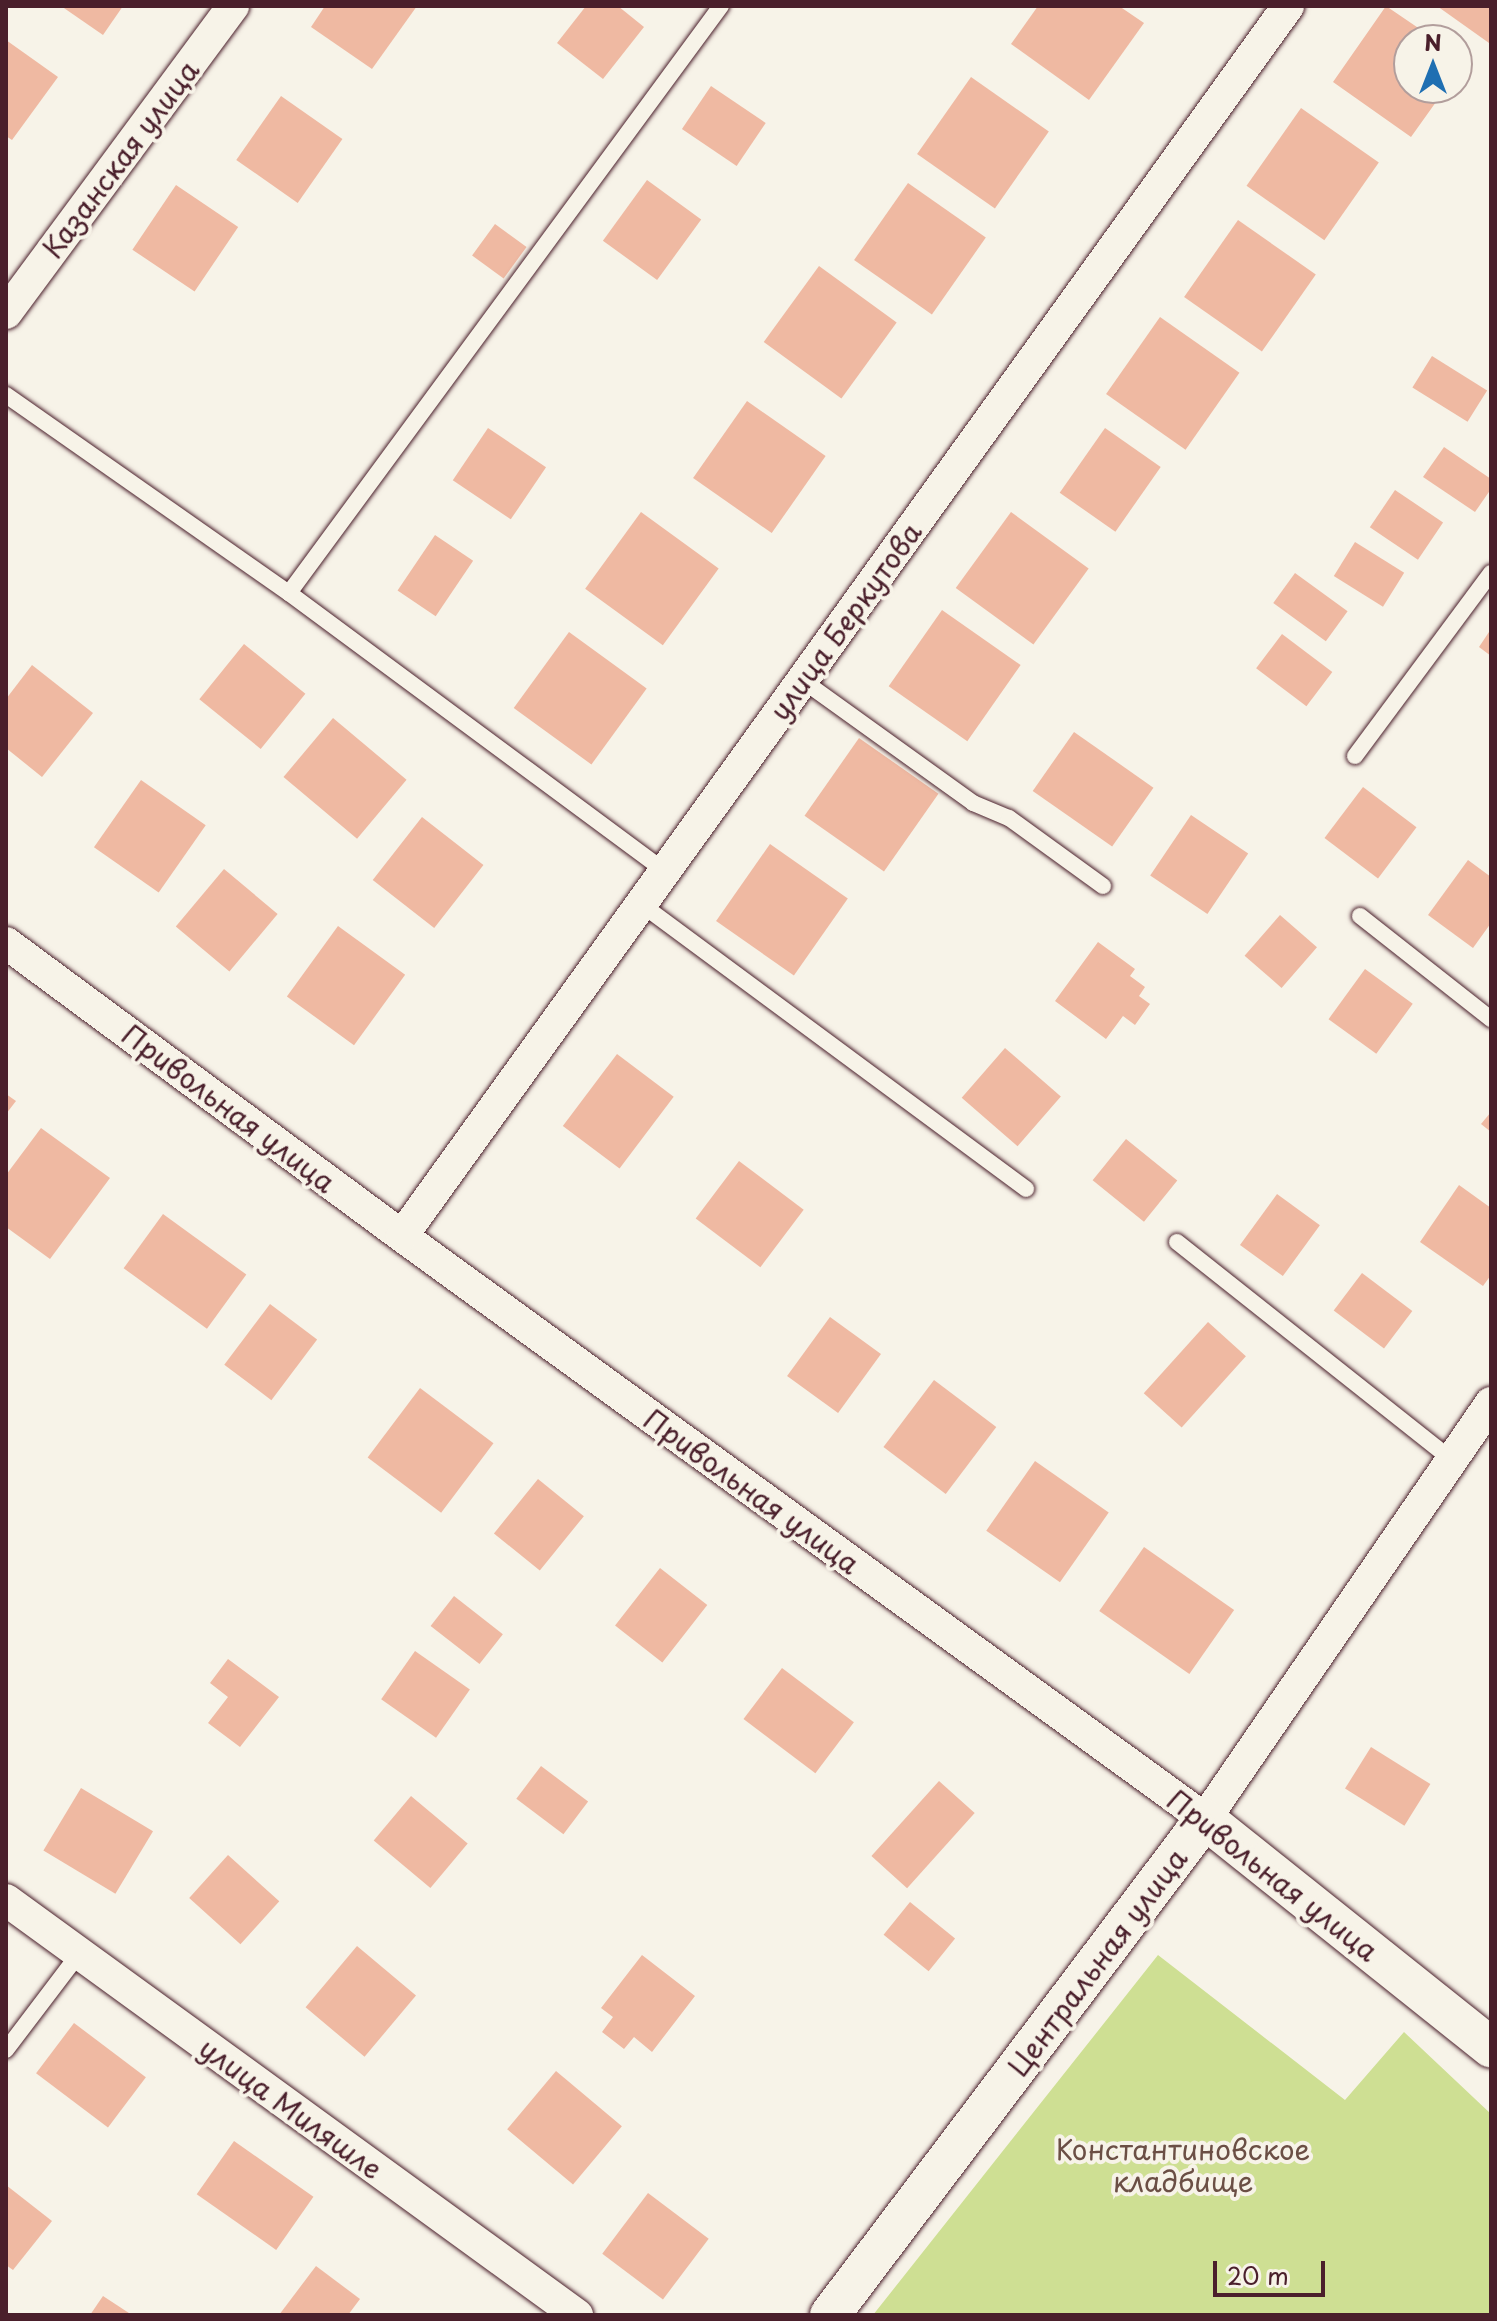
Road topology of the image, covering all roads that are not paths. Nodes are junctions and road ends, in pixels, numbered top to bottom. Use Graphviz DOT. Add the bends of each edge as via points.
graph roads {
  1 [pos="233,6"];
  2 [pos="721,6"];
  3 [pos="1288,6"];
  4 [pos="6,313"];
  5 [pos="6,395"];
  6 [pos="1491,573"];
  7 [pos="289,593"];
  8 [pos="802,680"];
  9 [pos="1355,756"];
  10 [pos="665,871"];
  11 [pos="1103,886"];
  12 [pos="641,904"];
  13 [pos="1360,916"];
  14 [pos="6,943"];
  15 [pos="1491,1019"];
  16 [pos="1026,1189"];
  17 [pos="402,1236"];
  18 [pos="1177,1242"];
  19 [pos="1491,1403"];
  20 [pos="1452,1460"];
  21 [pos="1205,1819"];
  22 [pos="6,1900"];
  23 [pos="79,1954"];
  24 [pos="1491,2047"];
  25 [pos="6,2050"];
  26 [pos="577,2315"];
  27 [pos="830,2315"];
  1 -- 4 [label="street, Казанская улица"];
  2 -- 7 [label="lane"];
  3 -- 8 [label="street, улица Беркутова"];
  5 -- 7 [label="lane"];
  6 -- 9 [label="lane"];
  7 -- 10 [label="lane"];
  8 -- 10 [label="street, улица Беркутова"];
  8 -- 11 [label="lane" via="973,803 1009,818"];
  10 -- 12 [label="street, улица Беркутова"];
  12 -- 16 [label="lane"];
  12 -- 17 [label="street, улица Беркутова"];
  13 -- 15 [label="lane"];
  14 -- 17 [label="street, Привольная улица"];
  17 -- 21 [label="street, Привольная улица"];
  18 -- 20 [label="lane"];
  19 -- 20 [label="street, Центральная улица"];
  20 -- 21 [label="street, Центральная улица"];
  21 -- 24 [label="street, Привольная улица"];
  21 -- 27 [label="street, Центральная улица"];
  22 -- 23 [label="street, улица Миляшле"];
  23 -- 25 [label="lane"];
  23 -- 26 [label="street, улица Миляшле"];
}
